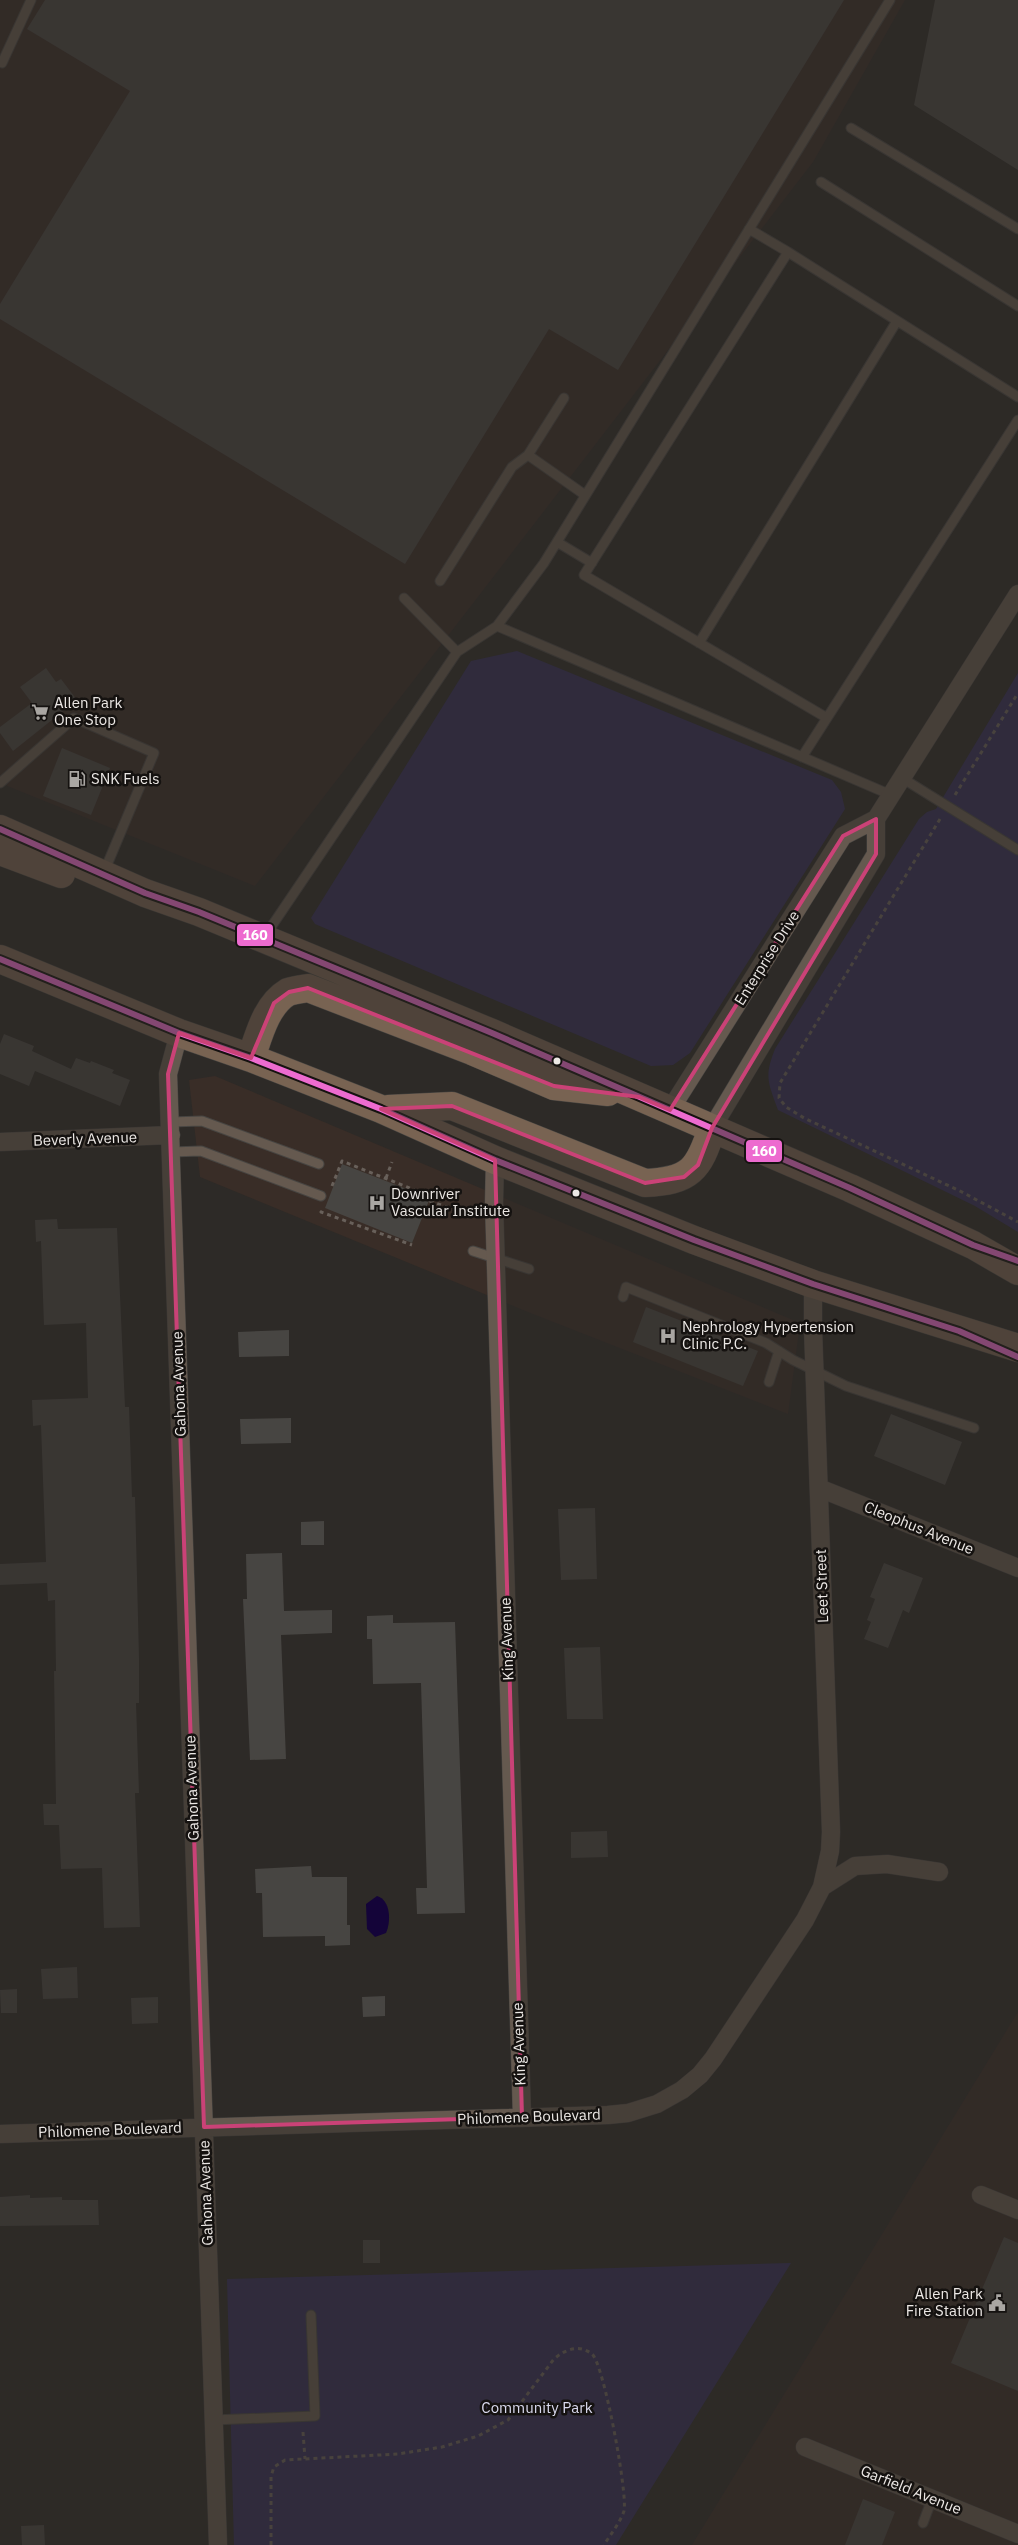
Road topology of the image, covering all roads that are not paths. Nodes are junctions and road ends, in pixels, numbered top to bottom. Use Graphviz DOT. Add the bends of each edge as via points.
graph roads {
  1 [pos="31,0"];
  2 [pos="890,0"];
  3 [pos="2,64"];
  4 [pos="851,128"];
  5 [pos="821,182"];
  6 [pos="749,229"];
  7 [pos="1018,229"];
  8 [pos="788,252"];
  9 [pos="1018,306"];
  10 [pos="897,321"];
  11 [pos="1018,397"];
  12 [pos="564,398"];
  13 [pos="1018,420"];
  14 [pos="528,455"];
  15 [pos="585,495"];
  16 [pos="557,542"];
  17 [pos="592,563"];
  18 [pos="440,581"];
  19 [pos="1018,594"];
  20 [pos="404,598"];
  21 [pos="497,626"];
  22 [pos="699,643"];
  23 [pos="457,652"];
  24 [pos="827,718"];
  25 [pos="802,757"];
  26 [pos="902,778"];
  27 [pos="0,783"];
  28 [pos="891,795"];
  29 [pos="876,819"];
  30 [pos="0,829"];
  31 [pos="1018,850"];
  32 [pos="0,851"];
  33 [pos="102,874"];
  34 [pos="145,893"];
  35 [pos="263,938"];
  36 [pos="0,959"];
  37 [pos="179,1033"];
  38 [pos="251,1058"];
  39 [pos="639,1096"];
  40 [pos="381,1109"];
  41 [pos="670,1110"];
  42 [pos="712,1128"];
  43 [pos="170,1136"];
  44 [pos="0,1142"];
  45 [pos="495,1160"];
  46 [pos="319,1164"];
  47 [pos="324,1198"];
  48 [pos="973,1245"];
  49 [pos="472,1251"];
  50 [pos="496,1259"];
  51 [pos="1018,1261"];
  52 [pos="529,1270"];
  53 [pos="1018,1271"];
  54 [pos="814,1284"];
  55 [pos="623,1297"];
  56 [pos="959,1331"];
  57 [pos="1018,1348"];
  58 [pos="779,1351"];
  59 [pos="1018,1357"];
  60 [pos="815,1372"];
  61 [pos="770,1382"];
  62 [pos="974,1428"];
  63 [pos="819,1488"];
  64 [pos="1018,1568"];
  65 [pos="939,1872"];
  66 [pos="822,1887"];
  67 [pos="522,2117"];
  68 [pos="204,2127"];
  69 [pos="0,2134"];
  70 [pos="981,2195"];
  71 [pos="1018,2210"];
  72 [pos="311,2315"];
  73 [pos="213,2420"];
  74 [pos="804,2447"];
  75 [pos="932,2499"];
  76 [pos="922,2523"];
  77 [pos="1018,2534"];
  78 [pos="218,2545"];
  1 -- 3 [label="lane"];
  2 -- 6 [label="lane"];
  4 -- 7 [label="lane"];
  5 -- 9 [label="lane"];
  6 -- 8 [label="lane"];
  6 -- 15 [label="lane"];
  8 -- 10 [label="lane"];
  8 -- 17 [label="lane"];
  10 -- 11 [label="lane"];
  10 -- 22 [label="lane"];
  12 -- 14 [label="lane"];
  13 -- 24 [label="lane"];
  14 -- 15 [label="lane"];
  14 -- 18 [label="lane" via="512,467"];
  15 -- 16 [label="lane"];
  16 -- 17 [label="lane"];
  16 -- 21 [label="lane"];
  17 -- 22 [label="lane" via="584,575"];
  19 -- 26 [label="street"];
  20 -- 23 [label="lane"];
  21 -- 23 [label="lane"];
  21 -- 25 [label="lane"];
  22 -- 24 [label="lane"];
  23 -- 35 [label="lane"];
  24 -- 25 [label="lane"];
  25 -- 28 [label="lane"];
  26 -- 28 [label="street"];
  26 -- 31 [label="lane"];
  27 -- 33 [label="lane" via="74,718 154,754"];
  28 -- 29 [label="street"];
  29 -- 41 [label="street, Enterprise Drive" via="843,836"];
  29 -- 42 [label="street" via="876,854"];
  30 -- 33 [label="highway"];
  32 -- 34 [label="highway" via="64,875"];
  33 -- 34 [label="highway"];
  34 -- 35 [label="highway"];
  35 -- 39 [label="highway"];
  36 -- 37 [label="highway"];
  37 -- 38 [label="highway"];
  37 -- 43 [label="street, Gahona Avenue" via="168,1074"];
  38 -- 39 [label="highway" via="274,1004 289,992 308,988 554,1086"];
  38 -- 40 [label="highway"];
  39 -- 41 [label="highway"];
  40 -- 42 [label="highway" via="452,1106 645,1183 684,1177 698,1165"];
  40 -- 45 [label="highway"];
  41 -- 42 [label="highway"];
  42 -- 48 [label="highway"];
  43 -- 44 [label="street, Beverly Avenue"];
  43 -- 46 [label="lane" via="202,1121"];
  43 -- 47 [label="lane"];
  43 -- 68 [label="street, Gahona Avenue"];
  45 -- 50 [label="street, King Avenue"];
  45 -- 54 [label="highway"];
  48 -- 51 [label="highway"];
  48 -- 53 [label="highway"];
  49 -- 50 [label="lane"];
  50 -- 52 [label="lane"];
  50 -- 67 [label="street, King Avenue"];
  54 -- 56 [label="highway"];
  54 -- 60 [label="street, Leet Street"];
  55 -- 58 [label="lane" via="626,1287 766,1342"];
  56 -- 57 [label="highway"];
  56 -- 59 [label="highway"];
  58 -- 60 [label="lane"];
  58 -- 61 [label="lane"];
  60 -- 62 [label="lane" via="846,1386"];
  60 -- 63 [label="street, Leet Street"];
  63 -- 64 [label="street, Cleophus Avenue"];
  63 -- 66 [label="street, Leet Street" via="831,1832"];
  65 -- 66 [label="street" via="887,1864 855,1866"];
  66 -- 67 [label="street, Philomene Boulevard" via="805,1920 713,2059 682,2090 657,2104 628,2113"];
  67 -- 68 [label="street, Philomene Boulevard"];
  68 -- 69 [label="street, Philomene Boulevard"];
  68 -- 73 [label="street, Gahona Avenue"];
  70 -- 71 [label="street"];
  72 -- 73 [label="lane" via="315,2416"];
  73 -- 78 [label="street, Gahona Avenue"];
  74 -- 75 [label="street, Garfield Avenue"];
  75 -- 76 [label="lane"];
  75 -- 77 [label="street, Garfield Avenue"];
}
